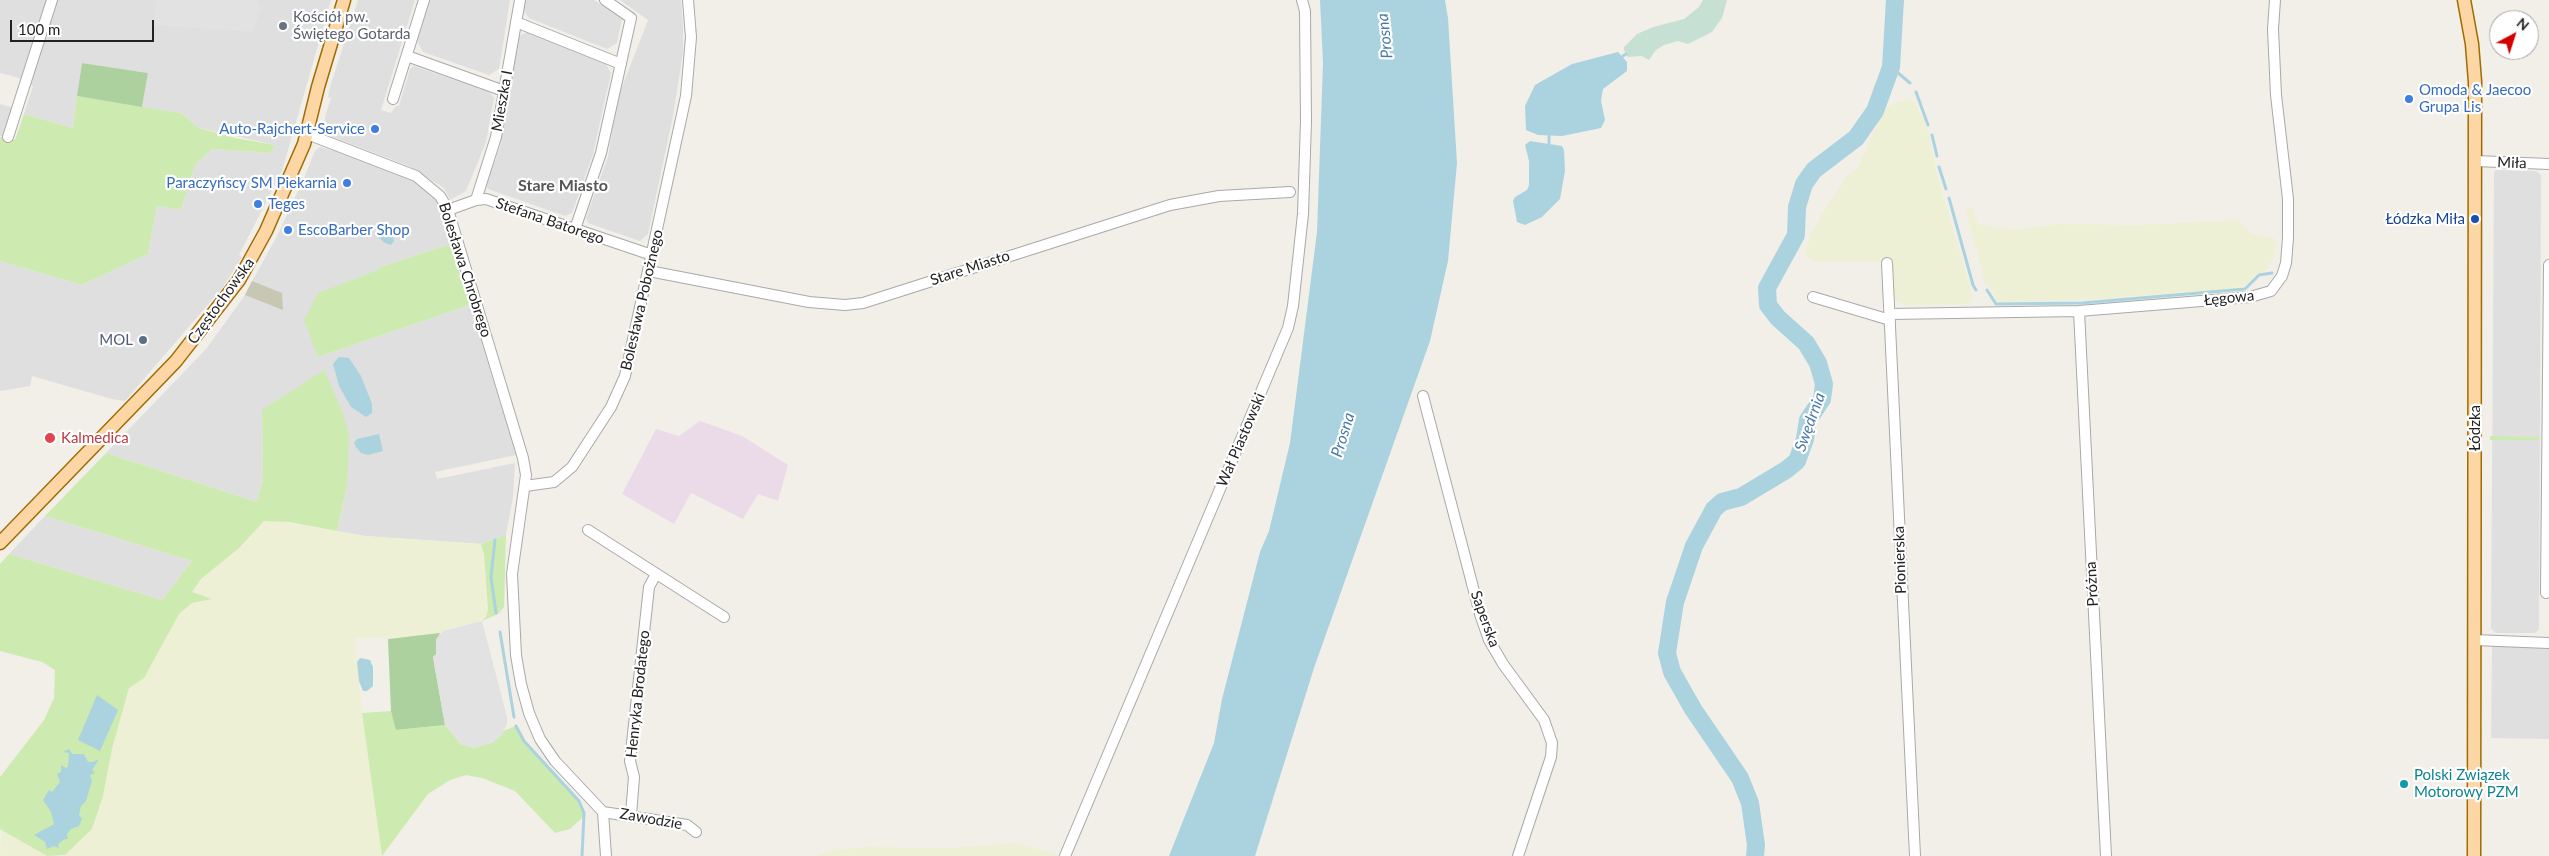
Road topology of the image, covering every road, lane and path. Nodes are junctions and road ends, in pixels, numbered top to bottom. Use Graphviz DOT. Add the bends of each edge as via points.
graph roads {
  1 [pos="52,0"];
  2 [pos="344,0"];
  3 [pos="424,0"];
  4 [pos="520,0"];
  5 [pos="605,0"];
  6 [pos="688,0"];
  7 [pos="1302,0"];
  8 [pos="2275,0"];
  9 [pos="2464,0"];
  10 [pos="516,22"];
  11 [pos="407,56"];
  12 [pos="621,64"];
  13 [pos="504,91"];
  14 [pos="393,99"];
  15 [pos="307,134"];
  16 [pos="8,136"];
  17 [pos="2475,161"];
  18 [pos="2549,164"];
  19 [pos="1290,192"];
  20 [pos="476,200"];
  21 [pos="448,210"];
  22 [pos="576,229"];
  23 [pos="652,255"];
  24 [pos="1886,263"];
  25 [pos="2549,264"];
  26 [pos="649,271"];
  27 [pos="1813,297"];
  28 [pos="2079,311"];
  29 [pos="1890,317"];
  30 [pos="2549,337"];
  31 [pos="1424,396"];
  32 [pos="2549,426"];
  33 [pos="525,486"];
  34 [pos="588,530"];
  35 [pos="0,543"];
  36 [pos="656,574"];
  37 [pos="2546,592"];
  38 [pos="724,617"];
  39 [pos="2474,640"];
  40 [pos="2549,643"];
  41 [pos="603,812"];
  42 [pos="631,815"];
  43 [pos="696,832"];
  44 [pos="606,856"];
  45 [pos="1065,856"];
  46 [pos="1518,856"];
  47 [pos="1916,856"];
  48 [pos="2106,856"];
  49 [pos="2474,856"];
  1 -- 16 [label="street"];
  2 -- 15 [label="main road, Częstochowska"];
  3 -- 11 [label="street"];
  4 -- 10 [label="street, Mieszka I"];
  5 -- 12 [label="street" via="630,18"];
  6 -- 23 [label="street, Bolesława Pobożnego" via="691,37 686,96"];
  7 -- 45 [label="street, Wał Piastowski" via="1305,11 1306,121 1303,214 1288,328"];
  8 -- 28 [label="street, Łęgowa" via="2276,95 2288,199 2288,246 2282,276 2271,291 2258,296"];
  9 -- 17 [label="main road, Łódzka" via="2474,68"];
  10 -- 12 [label="street"];
  10 -- 13 [label="street, Mieszka I"];
  11 -- 13 [label="street"];
  11 -- 14 [label="street"];
  12 -- 22 [label="street" via="602,153"];
  13 -- 20 [label="street, Mieszka I" via="492,155"];
  15 -- 21 [label="street, Bolesława Chrobrego" via="416,176 440,196"];
  15 -- 35 [label="main road, Częstochowska" via="266,231 232,291 159,380"];
  17 -- 18 [label="street, Miła"];
  17 -- 39 [label="main road, Łódzka"];
  19 -- 26 [label="street, Stare Miasto" via="1219,196 1170,205 863,303 809,302"];
  20 -- 21 [label="street, Stefana Batorego"];
  20 -- 22 [label="street, Stefana Batorego" via="486,200"];
  21 -- 33 [label="street, Bolesława Chrobrego" via="523,458"];
  22 -- 23 [label="street, Stefana Batorego"];
  23 -- 26 [label="street, Bolesława Pobożnego"];
  24 -- 29 [label="street, Pionierska"];
  25 -- 30 [label="street"];
  26 -- 33 [label="street, Bolesława Pobożnego" via="625,376 611,406 572,467 554,482"];
  27 -- 29 [label="street, Łęgowa"];
  28 -- 29 [label="street, Łęgowa"];
  28 -- 48 [label="street, Próżna"];
  29 -- 47 [label="street, Pionierska"];
  30 -- 32 [label="street"];
  31 -- 46 [label="street, Saperska" via="1489,640 1544,720 1552,743"];
  32 -- 37 [label="street"];
  33 -- 41 [label="street" via="512,574 520,684 540,739 555,761"];
  34 -- 36 [label="street"];
  36 -- 38 [label="street"];
  36 -- 42 [label="street, Henryka Brodatego" via="650,587 630,761 634,777"];
  39 -- 40 [label="street"];
  39 -- 49 [label="main road, Łódzka"];
  41 -- 42 [label="street, Zawodzie"];
  41 -- 44 [label="street"];
  42 -- 43 [label="street, Zawodzie" via="687,825"];
}
